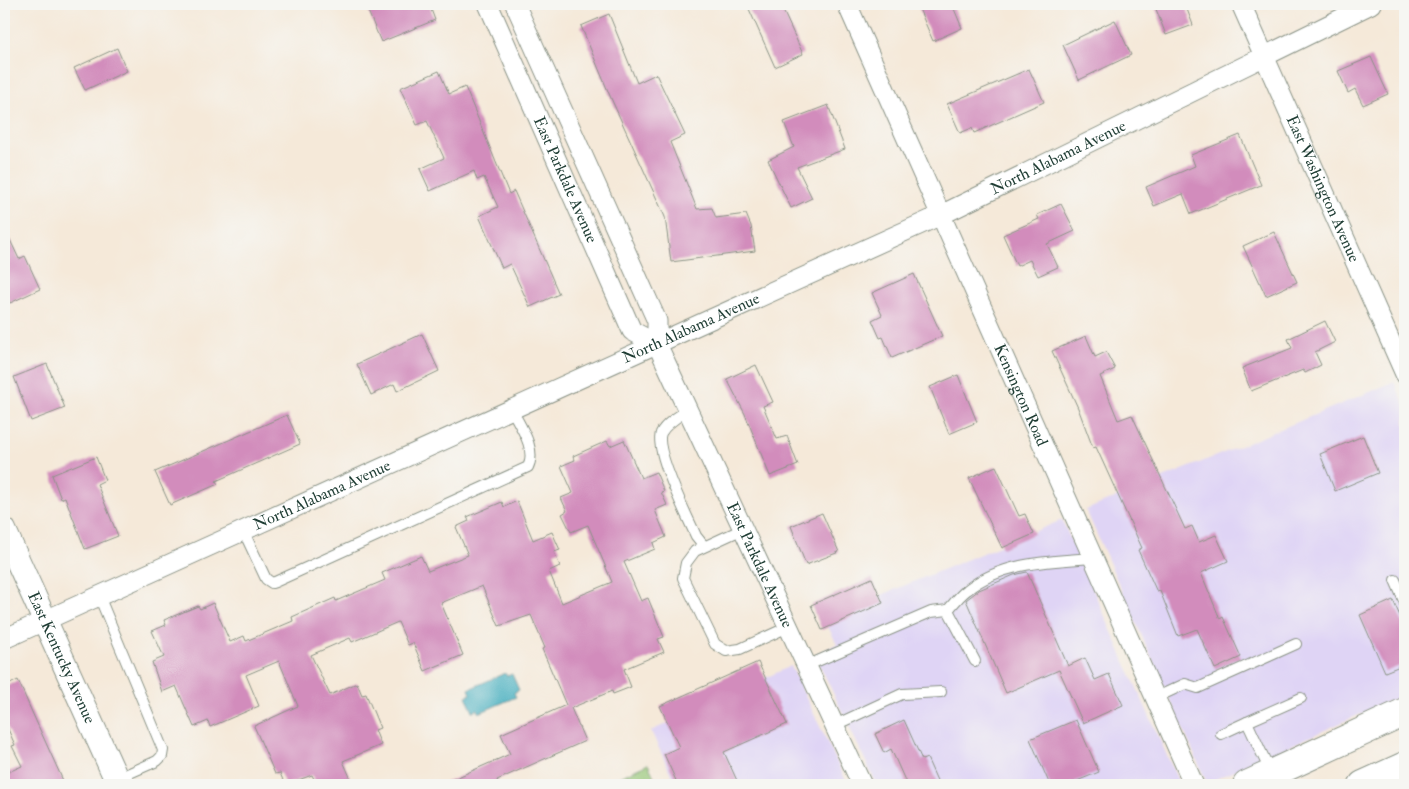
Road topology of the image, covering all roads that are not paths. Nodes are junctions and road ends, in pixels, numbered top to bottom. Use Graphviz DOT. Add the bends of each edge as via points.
graph roads {
  1 [pos="488,4"];
  2 [pos="515,4"];
  3 [pos="847,4"];
  4 [pos="1241,4"];
  5 [pos="1370,4"];
  6 [pos="1264,54"];
  7 [pos="941,215"];
  8 [pos="657,344"];
  9 [pos="1405,374"];
  10 [pos="512,410"];
  11 [pos="688,410"];
  12 [pos="743,529"];
  13 [pos="4,530"];
  14 [pos="243,530"];
  15 [pos="704,546"];
  16 [pos="1093,558"];
  17 [pos="1395,580"];
  18 [pos="98,596"];
  19 [pos="1405,603"];
  20 [pos="948,610"];
  21 [pos="44,620"];
  22 [pos="788,627"];
  23 [pos="4,638"];
  24 [pos="1296,644"];
  25 [pos="975,661"];
  26 [pos="806,666"];
  27 [pos="941,692"];
  28 [pos="1155,698"];
  29 [pos="1300,698"];
  30 [pos="1405,712"];
  31 [pos="1247,722"];
  32 [pos="833,726"];
  33 [pos="1221,734"];
  34 [pos="1405,766"];
  35 [pos="1258,781"];
  36 [pos="117,782"];
  37 [pos="862,785"];
  38 [pos="1194,785"];
  39 [pos="1363,785"];
  1 -- 8 [label="street, East Parkdale Avenue" via="632,331"];
  2 -- 8 [label="street, East Parkdale Avenue" via="656,322"];
  3 -- 7 [label="street, Kensington Road"];
  4 -- 6 [label="street, East Washington Avenue"];
  5 -- 6 [label="street, North Alabama Avenue"];
  6 -- 7 [label="street, North Alabama Avenue"];
  6 -- 9 [label="street, East Washington Avenue"];
  7 -- 8 [label="street, North Alabama Avenue"];
  7 -- 16 [label="street, Kensington Road"];
  8 -- 10 [label="street, North Alabama Avenue"];
  8 -- 11 [label="street, East Parkdale Avenue"];
  10 -- 14 [label="street, North Alabama Avenue"];
  10 -- 14 [label="lane" via="531,450 528,467 275,582 266,579"];
  11 -- 12 [label="street, East Parkdale Avenue"];
  11 -- 15 [label="lane" via="668,424 661,434 660,450 696,536"];
  12 -- 15 [label="lane"];
  12 -- 22 [label="street, East Parkdale Avenue"];
  13 -- 21 [label="street, East Kentucky Avenue"];
  14 -- 18 [label="street, North Alabama Avenue"];
  15 -- 22 [label="lane" via="695,551 686,563 684,578 715,644 726,651 740,649"];
  16 -- 20 [label="lane" via="1034,562 994,575 967,590"];
  16 -- 28 [label="street, Kensington Road"];
  17 -- 19 [label="lane"];
  18 -- 21 [label="street, North Alabama Avenue"];
  18 -- 36 [label="lane" via="163,750 157,761"];
  20 -- 25 [label="lane"];
  20 -- 26 [label="lane" via="931,612"];
  21 -- 23 [label="street, North Alabama Avenue"];
  21 -- 36 [label="street, East Kentucky Avenue"];
  22 -- 26 [label="street, East Parkdale Avenue"];
  24 -- 28 [label="lane" via="1198,688 1185,684"];
  26 -- 32 [label="street, East Parkdale Avenue"];
  27 -- 32 [label="lane" via="902,694"];
  28 -- 38 [label="street, Kensington Road"];
  29 -- 31 [label="lane"];
  30 -- 35 [label="main road"];
  31 -- 33 [label="lane"];
  31 -- 35 [label="lane"];
  32 -- 37 [label="street, East Parkdale Avenue"];
  34 -- 39 [label="main road"];
}
